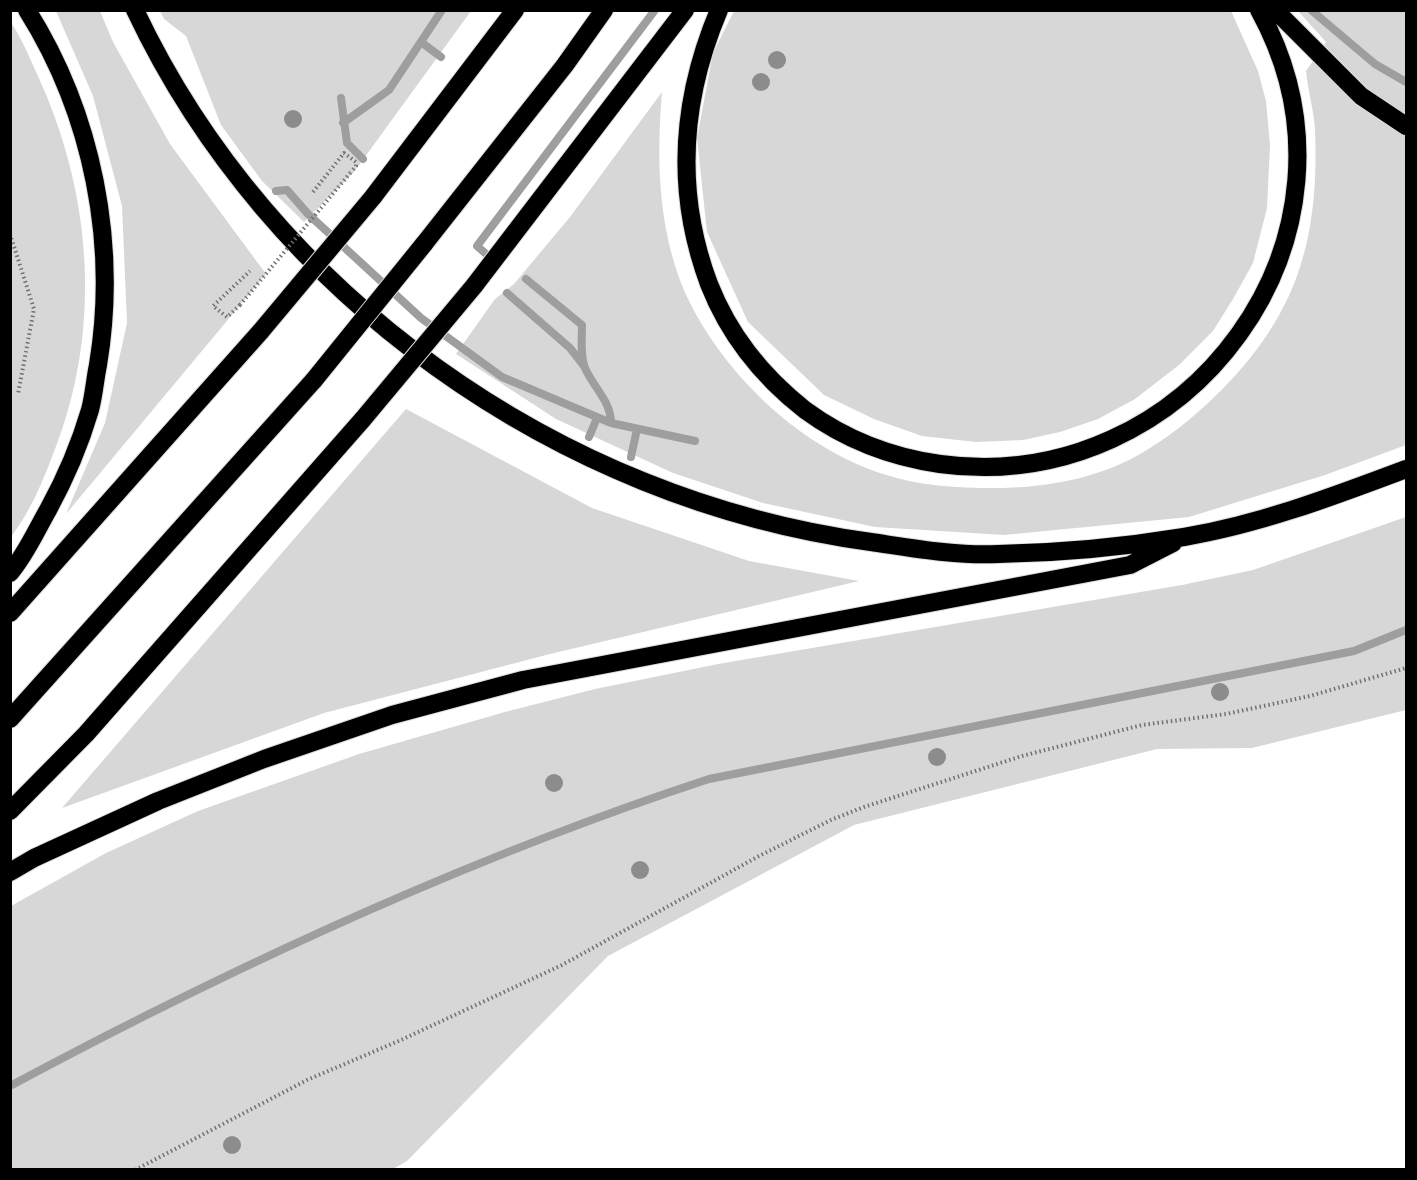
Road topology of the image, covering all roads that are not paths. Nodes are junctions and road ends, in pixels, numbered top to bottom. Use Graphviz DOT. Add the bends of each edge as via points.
graph roads {
  1 [pos="27,10"];
  2 [pos="135,10"];
  3 [pos="515,10"];
  4 [pos="604,10"];
  5 [pos="685,10"];
  6 [pos="719,10"];
  7 [pos="1258,10"];
  8 [pos="1275,10"];
  9 [pos="1407,126"];
  10 [pos="1407,469"];
  11 [pos="1185,536"];
  12 [pos="10,573"];
  13 [pos="10,613"];
  14 [pos="10,719"];
  15 [pos="10,811"];
  16 [pos="10,872"];
  1 -- 12 [label="highway" via="63,81 94,177 107,273 91,408 57,492"];
  2 -- 11 [label="highway" via="195,116 226,161 304,253 380,324 444,374 566,449 700,504 819,536 994,555"];
  3 -- 13 [label="highway, bridge" via="373,197 261,331"];
  4 -- 14 [label="highway, bridge" via="566,65 314,380"];
  5 -- 15 [label="highway, bridge" via="474,286 363,419 86,734"];
  6 -- 7 [label="highway" via="695,79 685,176 693,235 713,295 742,346 780,390 832,428 867,447 911,460 975,469 1030,465 1084,452 1129,431 1174,402 1211,366 1246,326 1264,297 1288,238 1297,182 1297,146 1290,95 1278,54"];
  8 -- 9 [label="highway" via="1361,96"];
  10 -- 11 [label="highway" via="1326,499"];
  11 -- 16 [label="highway" via="1130,565 523,680 392,715 168,797"];
}
